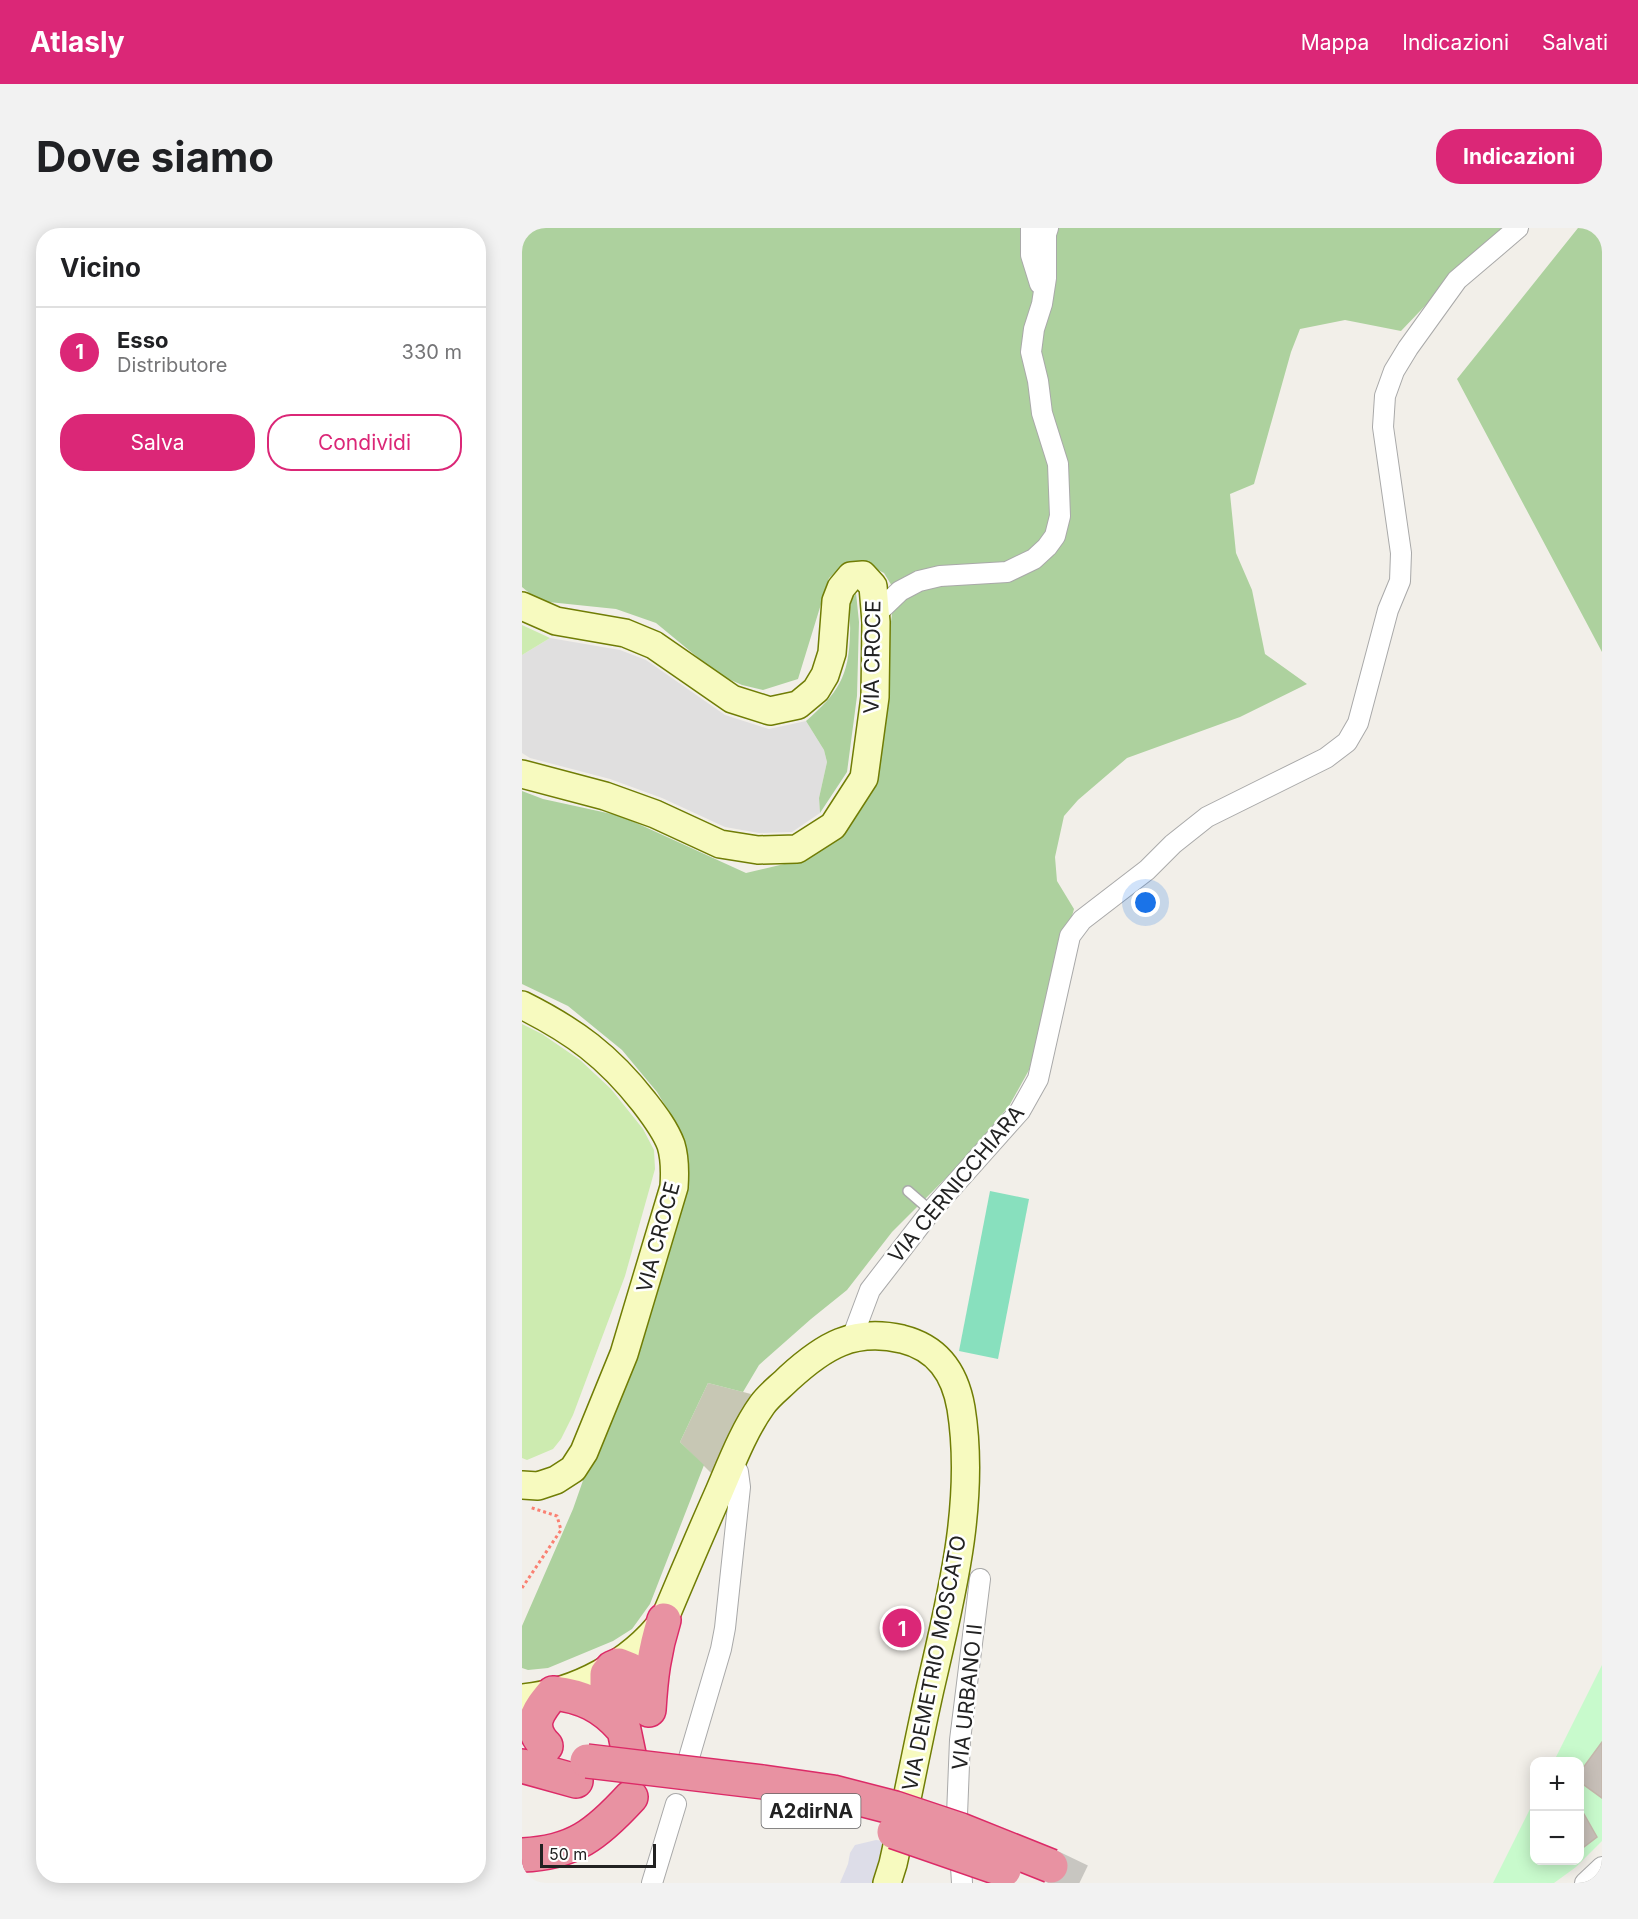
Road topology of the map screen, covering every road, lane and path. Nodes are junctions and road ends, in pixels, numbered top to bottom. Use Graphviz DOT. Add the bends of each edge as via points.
graph roads {
  1 [pos="1031,228"];
  2 [pos="1048,228"];
  3 [pos="1518,228"];
  4 [pos="1044,293"];
  5 [pos="522,606"];
  6 [pos="876,614"];
  7 [pos="522,774"];
  8 [pos="522,1005"];
  9 [pos="908,1191"];
  10 [pos="931,1211"];
  11 [pos="852,1338"];
  12 [pos="732,1462"];
  13 [pos="522,1485"];
  14 [pos="522,1505"];
  15 [pos="980,1579"];
  16 [pos="522,1588"];
  17 [pos="664,1620"];
  18 [pos="616,1665"];
  19 [pos="538,1695"];
  20 [pos="649,1709"];
  21 [pos="522,1718"];
  22 [pos="633,1747"];
  23 [pos="553,1760"];
  24 [pos="688,1761"];
  25 [pos="522,1777"];
  26 [pos="625,1800"];
  27 [pos="676,1804"];
  28 [pos="957,1815"];
  29 [pos="522,1855"];
  30 [pos="1602,1867"];
  31 [pos="1043,1875"];
  32 [pos="652,1883"];
  33 [pos="887,1883"];
  34 [pos="1585,1883"];
  1 -- 4 [label="street" via="1031,255"];
  2 -- 4 [label="street"];
  3 -- 10 [label="street, VIA CERNICCHIARA" via="1457,280 1408,348 1384,396 1383,427 1401,553 1400,581 1388,610 1358,723 1347,741 1326,758 1207,817 1082,920 1070,936 1038,1079 1020,1112"];
  4 -- 6 [label="street" via="1031,352 1042,413 1058,464 1060,516 1054,536 1034,559 1006,573 940,576 919,581 900,591"];
  5 -- 6 [label="street, VIA CROCE" via="556,621 625,633 654,645 732,699 770,711 798,705 816,690 832,652 836,602 851,576 863,575 873,586"];
  6 -- 7 [label="street, VIA CROCE" via="875,698 864,778 832,826 797,849 758,850 720,844 605,796"];
  8 -- 13 [label="street, VIA CROCE" via="591,1046 624,1077 658,1120 671,1146 675,1172 674,1187 624,1354 584,1452 573,1469 556,1480 538,1486"];
  9 -- 10 [label="lane"];
  10 -- 11 [label="street, VIA CERNICCHIARA" via="870,1290"];
  11 -- 12 [label="street" via="833,1344 766,1400"];
  11 -- 33 [label="street, VIA DEMETRIO MOSCATO" via="905,1340 928,1350 951,1374 963,1432 962,1524 950,1601"];
  12 -- 17 [label="street"];
  12 -- 24 [label="street" via="740,1487 726,1628"];
  14 -- 16 [label="path" via="557,1516 561,1530"];
  15 -- 28 [label="street, VIA URBANO II" via="960,1740"];
  17 -- 18 [label="street"];
  17 -- 20 [label="highway" via="652,1664"];
  18 -- 19 [label="street"];
  18 -- 20 [label="highway" via="629,1669"];
  18 -- 22 [label="highway" via="606,1678"];
  19 -- 22 [label="highway" via="588,1700 606,1711"];
  19 -- 23 [label="highway" via="541,1708 535,1724 537,1735"];
  20 -- 22 [label="highway"];
  21 -- 23 [label="highway" via="530,1735"];
  23 -- 25 [label="highway" via="547,1780"];
  23 -- 31 [label="highway, A2dirNA, bridge" via="833,1792 961,1830"];
  26 -- 29 [label="highway" via="581,1841 562,1850"];
  27 -- 32 [label="street"];
  30 -- 34 [label="street"];
}
